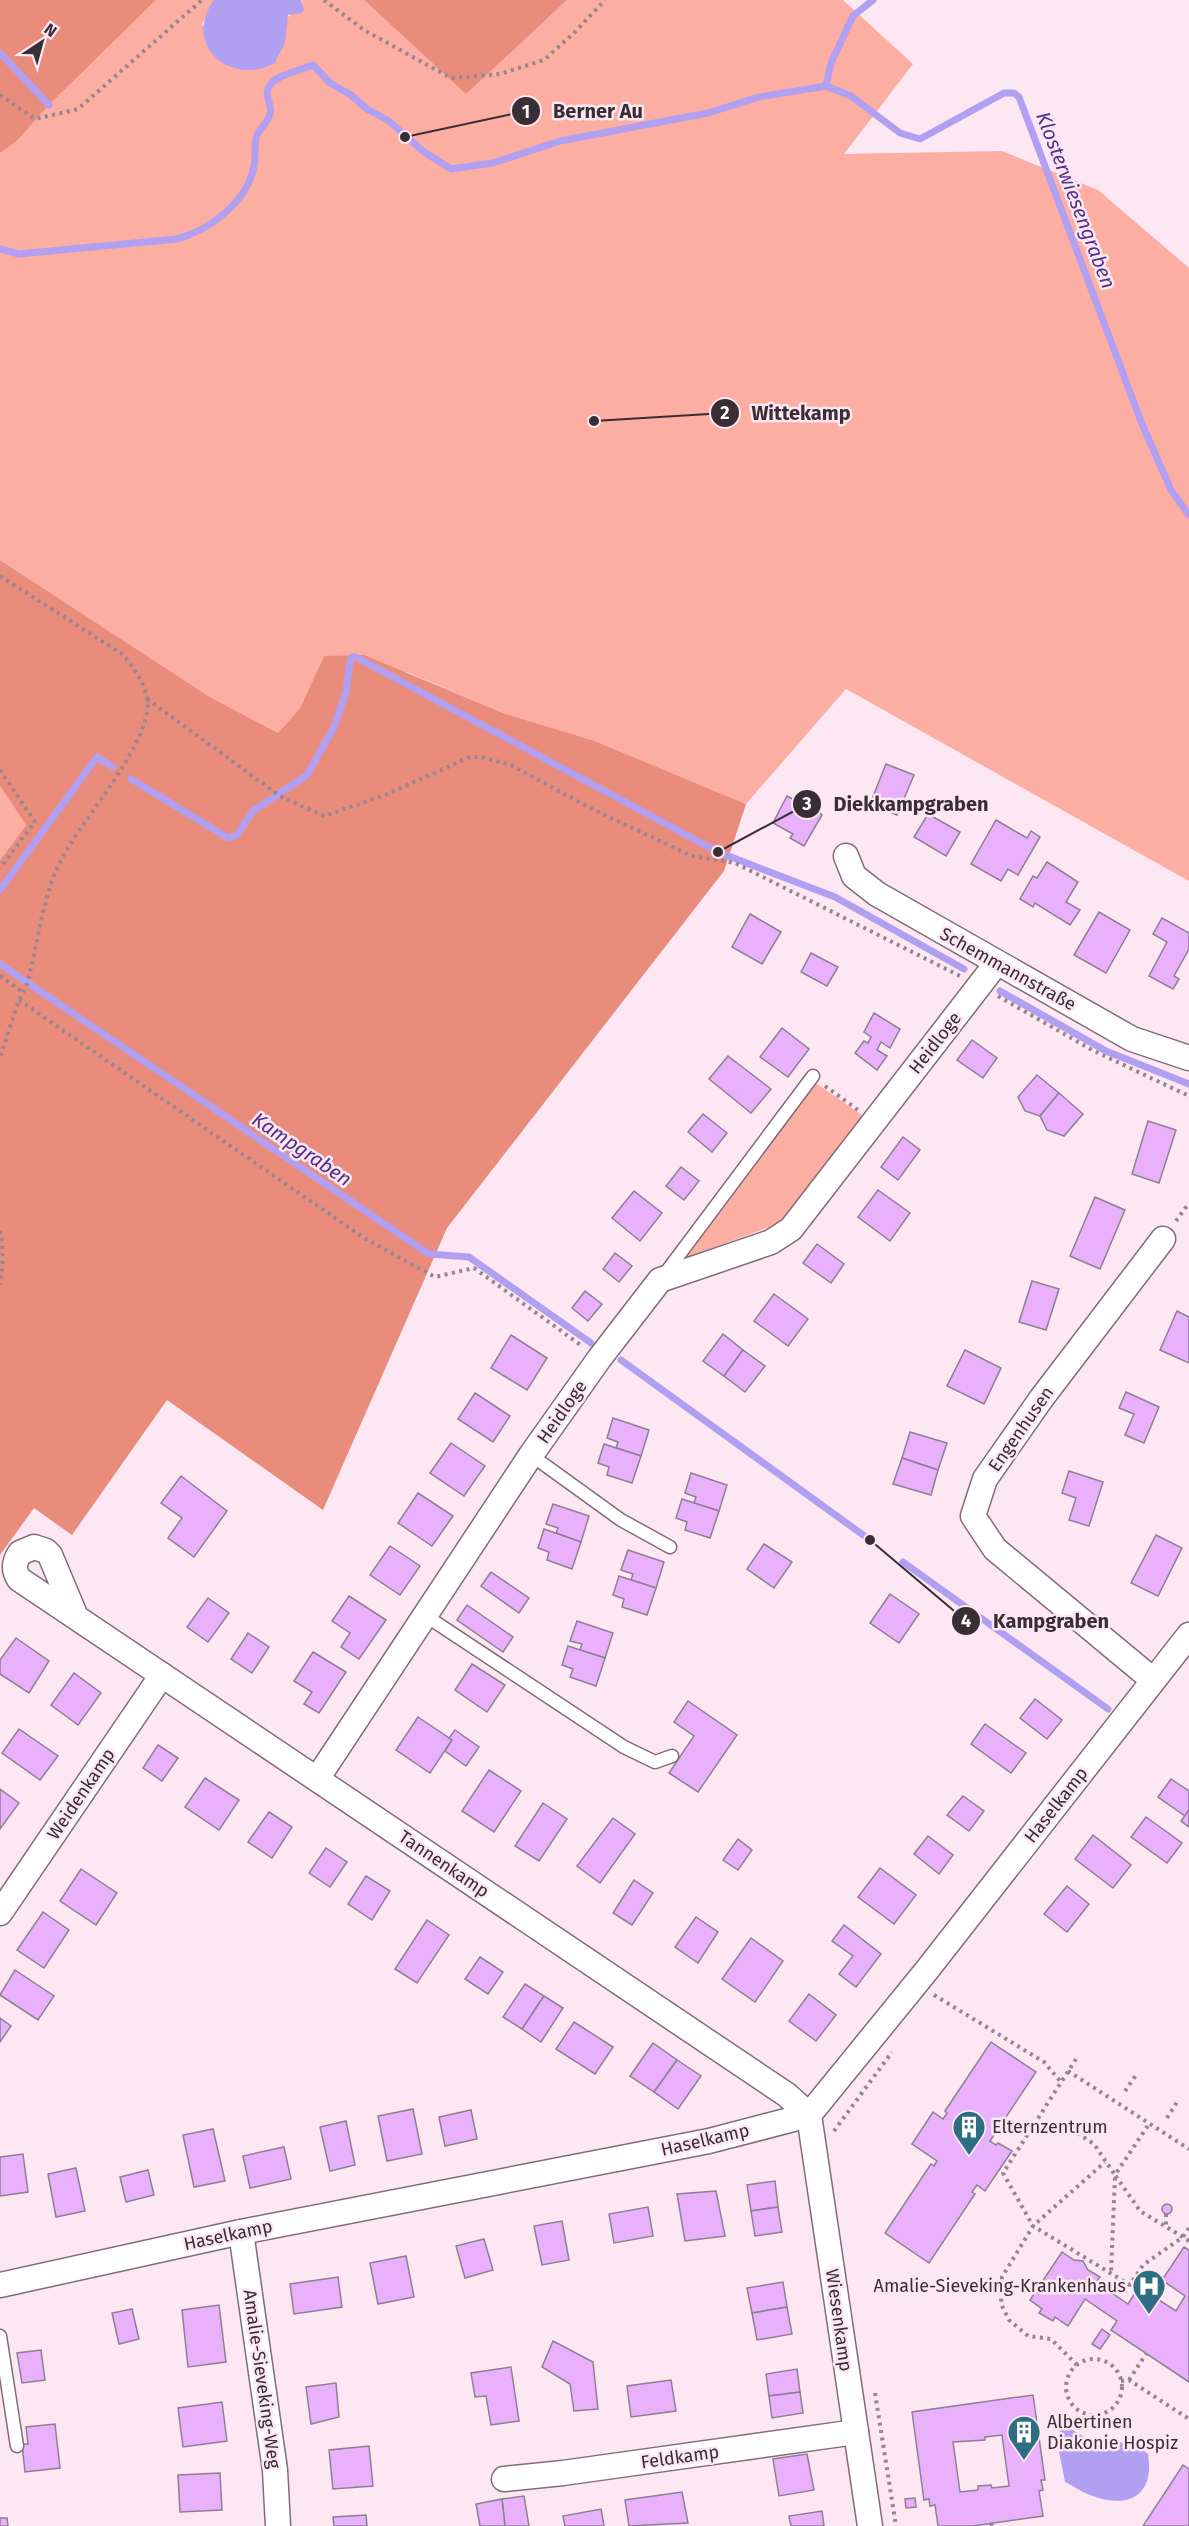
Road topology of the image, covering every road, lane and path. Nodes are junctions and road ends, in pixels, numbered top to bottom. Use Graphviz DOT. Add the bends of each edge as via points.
graph roads {
  1 [pos="202,0"];
  2 [pos="324,0"];
  3 [pos="605,0"];
  4 [pos="0,95"];
  5 [pos="0,576"];
  6 [pos="147,699"];
  7 [pos="0,770"];
  8 [pos="846,856"];
  9 [pos="0,868"];
  10 [pos="996,963"];
  11 [pos="0,976"];
  12 [pos="980,986"];
  13 [pos="24,993"];
  14 [pos="20,1000"];
  15 [pos="0,1057"];
  16 [pos="1189,1058"];
  17 [pos="813,1076"];
  18 [pos="1189,1096"];
  19 [pos="873,1121"];
  20 [pos="0,1231"];
  21 [pos="1163,1239"];
  22 [pos="660,1280"];
  23 [pos="0,1285"];
  24 [pos="599,1359"];
  25 [pos="531,1455"];
  26 [pos="670,1547"];
  27 [pos="426,1616"];
  28 [pos="76,1617"];
  29 [pos="1189,1635"];
  30 [pos="162,1675"];
  31 [pos="1153,1680"];
  32 [pos="672,1756"];
  33 [pos="317,1779"];
  34 [pos="0,1913"];
  35 [pos="939,1988"];
  36 [pos="934,1995"];
  37 [pos="927,2004"];
  38 [pos="894,2049"];
  39 [pos="1076,2059"];
  40 [pos="1068,2071"];
  41 [pos="1136,2075"];
  42 [pos="1060,2082"];
  43 [pos="1125,2091"];
  44 [pos="1177,2102"];
  45 [pos="809,2115"];
  46 [pos="1167,2118"];
  47 [pos="1149,2124"];
  48 [pos="1071,2130"];
  49 [pos="834,2131"];
  50 [pos="1189,2149"];
  51 [pos="1105,2162"];
  52 [pos="1115,2175"];
  53 [pos="1166,2214"];
  54 [pos="1033,2226"];
  55 [pos="1166,2228"];
  56 [pos="1189,2228"];
  57 [pos="241,2232"];
  58 [pos="1183,2237"];
  59 [pos="1189,2241"];
  60 [pos="1111,2274"];
  61 [pos="1123,2281"];
  62 [pos="0,2285"];
  63 [pos="1118,2288"];
  64 [pos="0,2336"];
  65 [pos="1146,2354"];
  66 [pos="1077,2365"];
  67 [pos="1129,2380"];
  68 [pos="1121,2381"];
  69 [pos="1189,2419"];
  70 [pos="856,2432"];
  71 [pos="17,2446"];
  72 [pos="504,2479"];
  73 [pos="278,2526"];
  74 [pos="870,2526"];
  1 -- 4 [label="path" via="78,109 35,118"];
  2 -- 3 [label="path" via="364,30 452,78 500,74 544,60"];
  5 -- 6 [label="path" via="122,654 134,668"];
  6 -- 12 [label="path" via="280,796 324,816 384,795 470,757 511,765 662,843 692,856 735,863"];
  6 -- 13 [label="path" via="144,722 134,747 79,829 51,884"];
  7 -- 9 [label="path" via="35,822"];
  8 -- 10 [label="street, Schemmannstraße" via="854,876 877,894"];
  10 -- 12 [label="street, Heidloge"];
  10 -- 16 [label="street, Schemmannstraße" via="1132,1039"];
  11 -- 13 [label="path"];
  12 -- 18 [label="path" via="1092,1050"];
  12 -- 19 [label="street, Heidloge"];
  13 -- 14 [label="path"];
  14 -- 15 [label="path"];
  14 -- 24 [label="path" via="364,1238 435,1277 474,1268"];
  17 -- 19 [label="path"];
  17 -- 22 [label="lane"];
  19 -- 22 [label="street, Heidloge" via="791,1228 771,1242"];
  20 -- 23 [label="path"];
  21 -- 31 [label="street, Engenhusen" via="991,1470 974,1516 995,1550"];
  22 -- 24 [label="street, Heidloge"];
  24 -- 25 [label="street, Heidloge"];
  25 -- 26 [label="lane" via="621,1520"];
  25 -- 27 [label="street, Heidloge"];
  27 -- 32 [label="lane" via="624,1747 655,1762"];
  27 -- 33 [label="street, Heidloge"];
  28 -- 30 [label="street, Tannenkamp"];
  29 -- 31 [label="street, Haselkamp"];
  30 -- 33 [label="street, Tannenkamp"];
  30 -- 34 [label="street, Weidenkamp"];
  31 -- 45 [label="street, Haselkamp"];
  33 -- 45 [label="street, Tannenkamp" via="787,2095"];
  35 -- 36 [label="path"];
  36 -- 37 [label="path"];
  36 -- 42 [label="path" via="1044,2062"];
  38 -- 49 [label="path"];
  39 -- 40 [label="path"];
  40 -- 42 [label="path"];
  40 -- 47 [label="path"];
  41 -- 43 [label="path"];
  42 -- 54 [label="path" via="1002,2171"];
  44 -- 46 [label="path"];
  45 -- 57 [label="street, Haselkamp" via="709,2141"];
  45 -- 70 [label="street, Wiesenkamp"];
  47 -- 50 [label="path"];
  47 -- 52 [label="path"];
  48 -- 51 [label="path" via="1094,2144"];
  51 -- 52 [label="path"];
  51 -- 54 [label="path"];
  52 -- 55 [label="path" via="1140,2211"];
  52 -- 60 [label="path"];
  53 -- 55 [label="path"];
  54 -- 60 [label="path"];
  54 -- 66 [label="path" via="1002,2277 1001,2304 1009,2320 1028,2336 1051,2339"];
  55 -- 58 [label="path"];
  56 -- 58 [label="path"];
  57 -- 62 [label="street, Haselkamp"];
  57 -- 73 [label="street, Amalie-Sieveking-Weg" via="275,2470"];
  58 -- 59 [label="path"];
  58 -- 61 [label="path" via="1143,2265 1130,2286"];
  60 -- 61 [label="path"];
  61 -- 63 [label="path"];
  64 -- 71 [label="lane"];
  65 -- 67 [label="path"];
  66 -- 68 [label="path" via="1086,2360 1103,2361 1117,2372"];
  66 -- 68 [label="path" via="1066,2388 1080,2411 1098,2415 1114,2406"];
  67 -- 68 [label="path"];
  67 -- 69 [label="path"];
  70 -- 72 [label="street, Feldkamp"];
  70 -- 74 [label="street, Wiesenkamp"];
}
